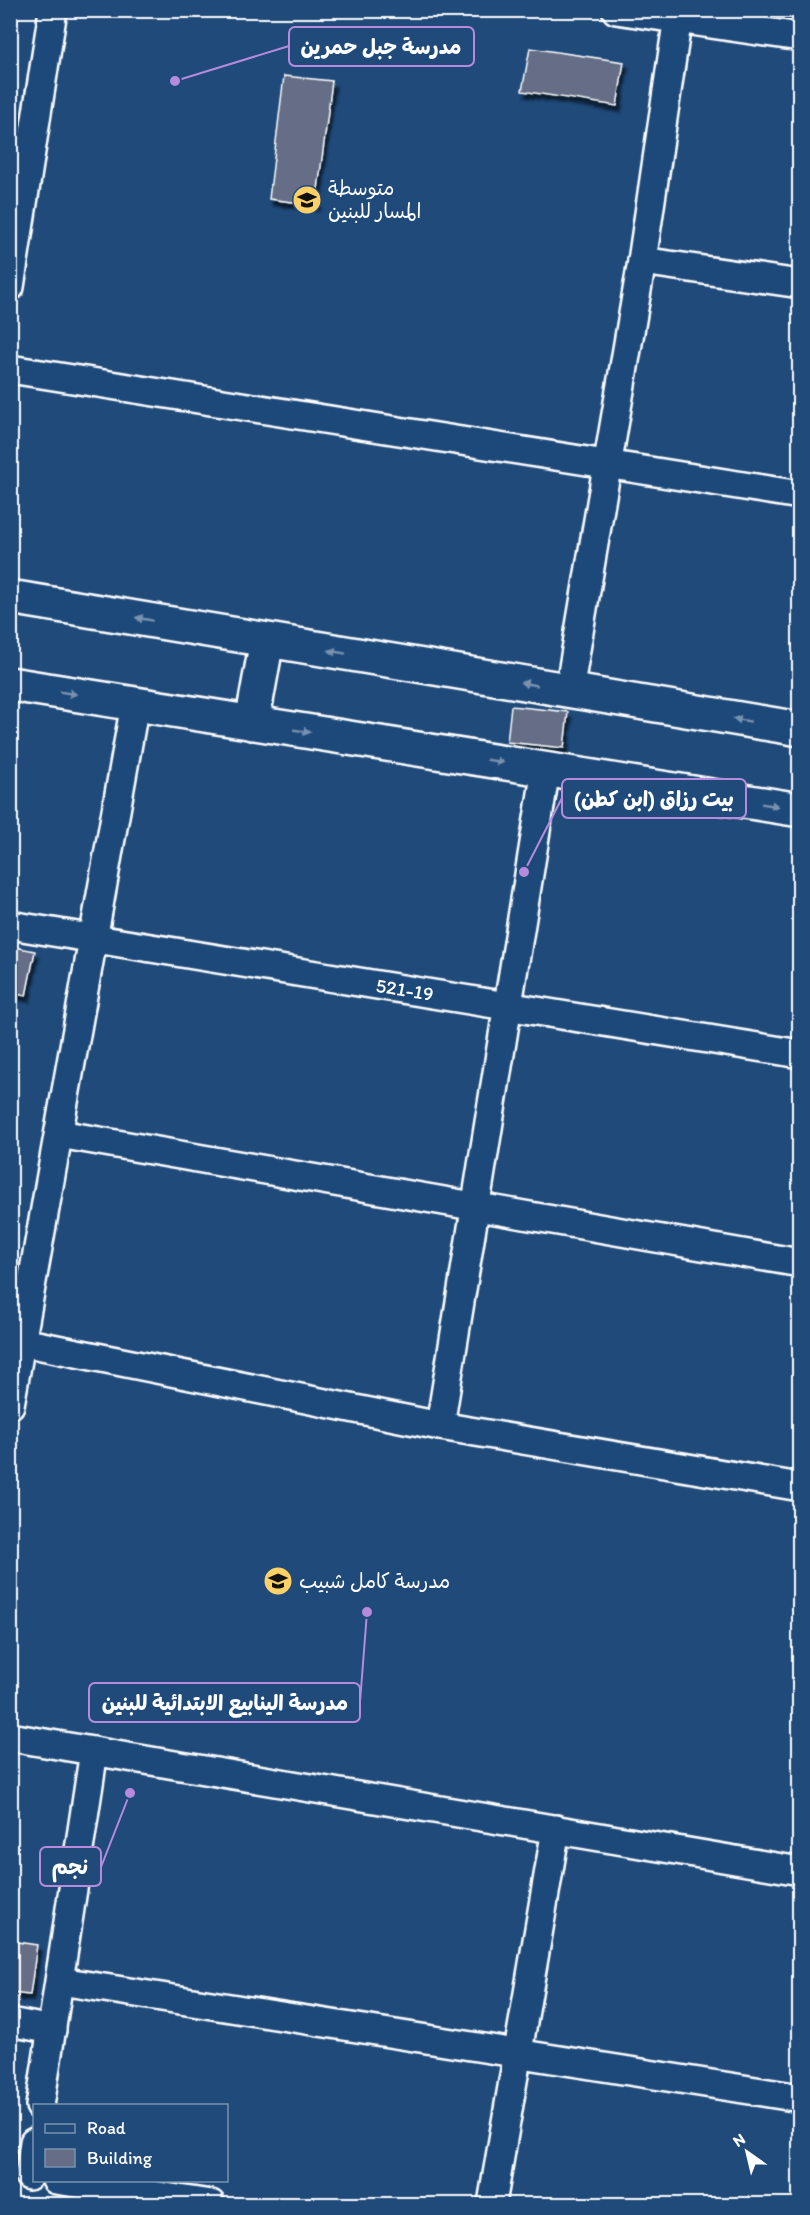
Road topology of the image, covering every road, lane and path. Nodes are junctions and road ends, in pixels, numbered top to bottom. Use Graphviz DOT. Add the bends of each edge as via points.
graph roads {
  1 [pos="53,10"];
  2 [pos="616,10"];
  3 [pos="678,16"];
  4 [pos="800,37"];
  5 [pos="21,155"];
  6 [pos="642,261"];
  7 [pos="800,284"];
  8 [pos="10,287"];
  9 [pos="10,369"];
  10 [pos="608,465"];
  11 [pos="800,495"];
  12 [pos="10,597"];
  13 [pos="267,640"];
  14 [pos="10,684"];
  15 [pos="569,691"];
  16 [pos="135,704"];
  17 [pos="252,723"];
  18 [pos="800,729"];
  19 [pos="546,769"];
  20 [pos="800,810"];
  21 [pos="10,925"];
  22 [pos="93,938"];
  23 [pos="508,1006"];
  24 [pos="800,1054"];
  25 [pos="58,1134"];
  26 [pos="476,1206"];
  27 [pos="800,1263"];
  28 [pos="22,1342"];
  29 [pos="13,1379"];
  30 [pos="10,1405"];
  31 [pos="440,1426"];
  32 [pos="800,1487"];
  33 [pos="10,1737"];
  34 [pos="94,1751"];
  35 [pos="556,1829"];
  36 [pos="800,1871"];
  37 [pos="60,1982"];
  38 [pos="10,2022"];
  39 [pos="52,2030"];
  40 [pos="518,2053"];
  41 [pos="800,2098"];
  42 [pos="40,2104"];
  43 [pos="33,2146"];
  44 [pos="25,2176"];
  45 [pos="62,2182"];
  46 [pos="211,2205"];
  47 [pos="492,2205"];
  1 -- 5 [label="street"];
  2 -- 3 [label="street"];
  3 -- 4 [label="street"];
  3 -- 6 [label="street"];
  5 -- 8 [label="street"];
  6 -- 7 [label="street"];
  6 -- 10 [label="street"];
  9 -- 10 [label="street"];
  10 -- 11 [label="street"];
  10 -- 15 [label="street"];
  13 -- 12 [label="street, one-way"];
  15 -- 13 [label="street, one-way"];
  13 -- 17 [label="street"];
  14 -- 16 [label="street, one-way"];
  18 -- 15 [label="street, one-way"];
  16 -- 17 [label="street"];
  16 -- 22 [label="street"];
  17 -- 19 [label="street, one-way"];
  19 -- 20 [label="street, one-way"];
  19 -- 23 [label="street"];
  21 -- 22 [label="street, 521-19"];
  22 -- 23 [label="street, 521-19"];
  22 -- 25 [label="street"];
  23 -- 24 [label="street, 521-19"];
  23 -- 26 [label="street"];
  25 -- 26 [label="street"];
  25 -- 28 [label="street"];
  26 -- 27 [label="street"];
  26 -- 31 [label="street"];
  28 -- 29 [label="street"];
  28 -- 31 [label="street"];
  29 -- 30 [label="street"];
  31 -- 32 [label="street"];
  33 -- 34 [label="street"];
  34 -- 35 [label="street"];
  34 -- 37 [label="street"];
  35 -- 36 [label="street"];
  35 -- 40 [label="street"];
  37 -- 39 [label="street"];
  37 -- 40 [label="street"];
  38 -- 39 [label="street"];
  39 -- 42 [label="street"];
  40 -- 41 [label="street"];
  40 -- 47 [label="street"];
  43 -- 44 [label="street"];
  45 -- 46 [label="street"];
}
